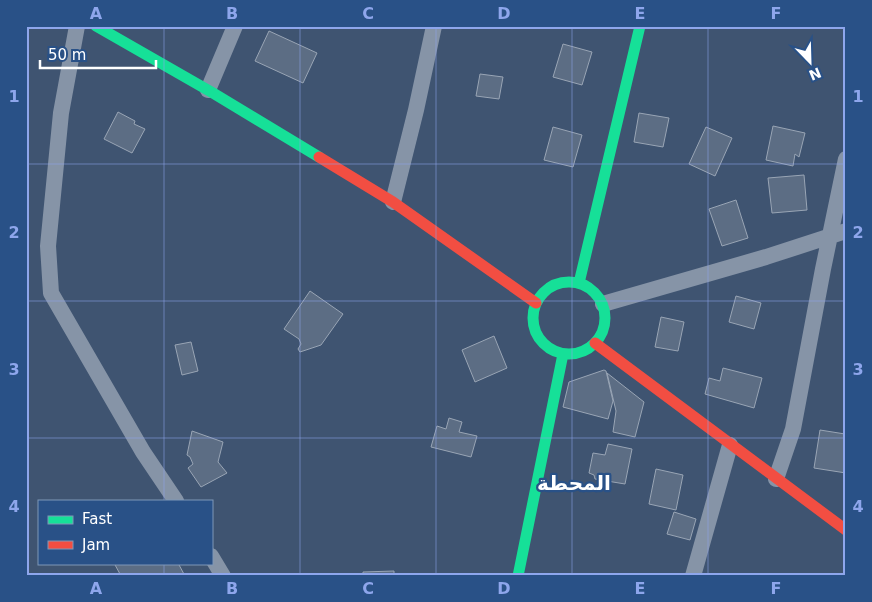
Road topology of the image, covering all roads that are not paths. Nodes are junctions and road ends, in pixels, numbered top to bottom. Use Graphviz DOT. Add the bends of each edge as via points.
graph roads {
  1 [pos="77,26"];
  2 [pos="96,26"];
  3 [pos="235,26"];
  4 [pos="434,26"];
  5 [pos="640,26"];
  6 [pos="208,90"];
  7 [pos="846,159"];
  8 [pos="393,202"];
  9 [pos="838,233"];
  10 [pos="579,283"];
  11 [pos="536,303"];
  12 [pos="603,304"];
  13 [pos="596,343"];
  14 [pos="563,354"];
  15 [pos="730,445"];
  16 [pos="776,479"];
  17 [pos="175,500"];
  18 [pos="846,530"];
  19 [pos="212,558"];
  20 [pos="224,576"];
  21 [pos="518,576"];
  22 [pos="693,576"];
  1 -- 17 [label="street" via="62,114 48,246 50,293 143,452"];
  2 -- 6 [label="street"];
  3 -- 6 [label="street"];
  4 -- 8 [label="street"];
  5 -- 10 [label="street"];
  6 -- 8 [label="street"];
  7 -- 9 [label="street"];
  8 -- 11 [label="street"];
  9 -- 12 [label="street"];
  9 -- 16 [label="street" via="823,269 793,430"];
  10 -- 11 [label="street" via="554,285 543,292"];
  10 -- 12 [label="street" via="594,291"];
  11 -- 14 [label="street" via="532,316 540,341 550,350"];
  12 -- 13 [label="street" via="606,318"];
  13 -- 14 [label="street" via="575,354"];
  13 -- 15 [label="street"];
  14 -- 21 [label="street"];
  15 -- 16 [label="street"];
  15 -- 22 [label="street"];
  16 -- 18 [label="street"];
  19 -- 20 [label="street"];
}
